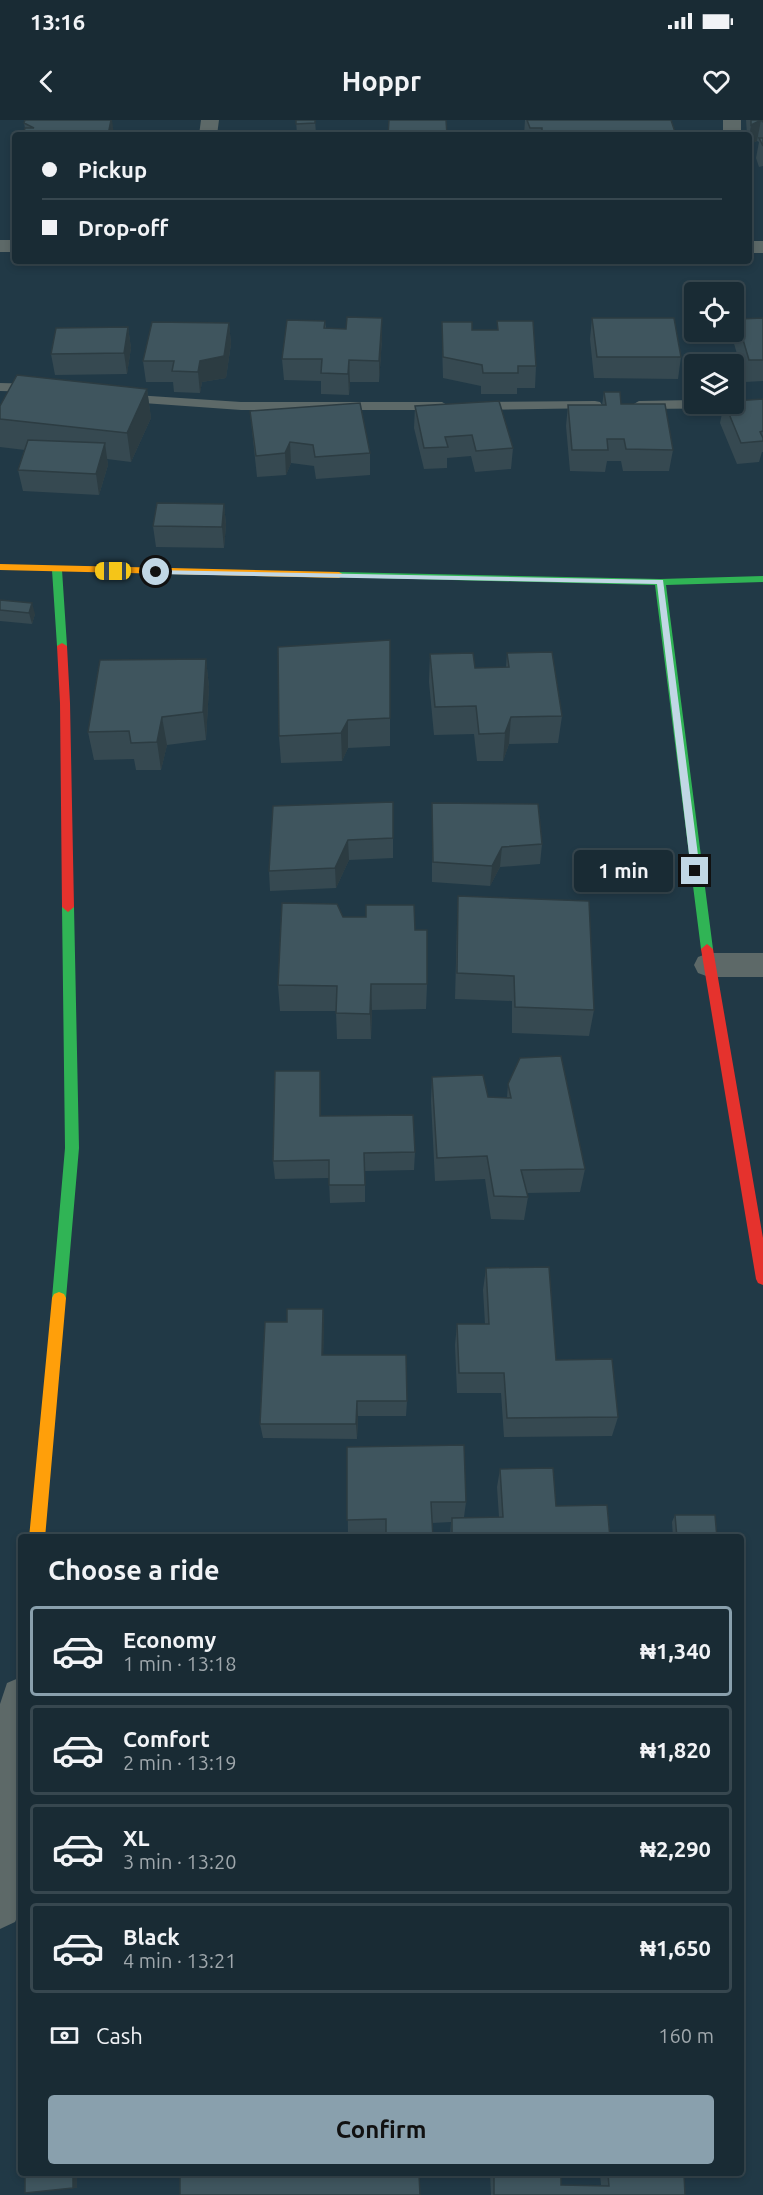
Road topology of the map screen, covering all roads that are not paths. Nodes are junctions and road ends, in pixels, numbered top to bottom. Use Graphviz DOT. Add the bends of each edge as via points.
graph roads {
  1 [pos="0,387"];
  2 [pos="49,390"];
  3 [pos="108,396"];
  4 [pos="763,404"];
  5 [pos="0,567"];
  6 [pos="57,570"];
  7 [pos="763,579"];
  8 [pos="660,582"];
  9 [pos="709,964"];
  10 [pos="763,965"];
  11 [pos="763,1279"];
  12 [pos="37,1534"];
  13 [pos="18,1727"];
  14 [pos="0,1907"];
  1 -- 2 [label="lane"];
  3 -- 4 [label="lane" via="167,403 308,408"];
  5 -- 6 [label="street"];
  6 -- 8 [label="street"];
  6 -- 12 [label="street" via="65,704 72,1148"];
  7 -- 8 [label="street"];
  8 -- 9 [label="street"];
  9 -- 10 [label="street"];
  9 -- 11 [label="street"];
  13 -- 14 [label="street"];
}
